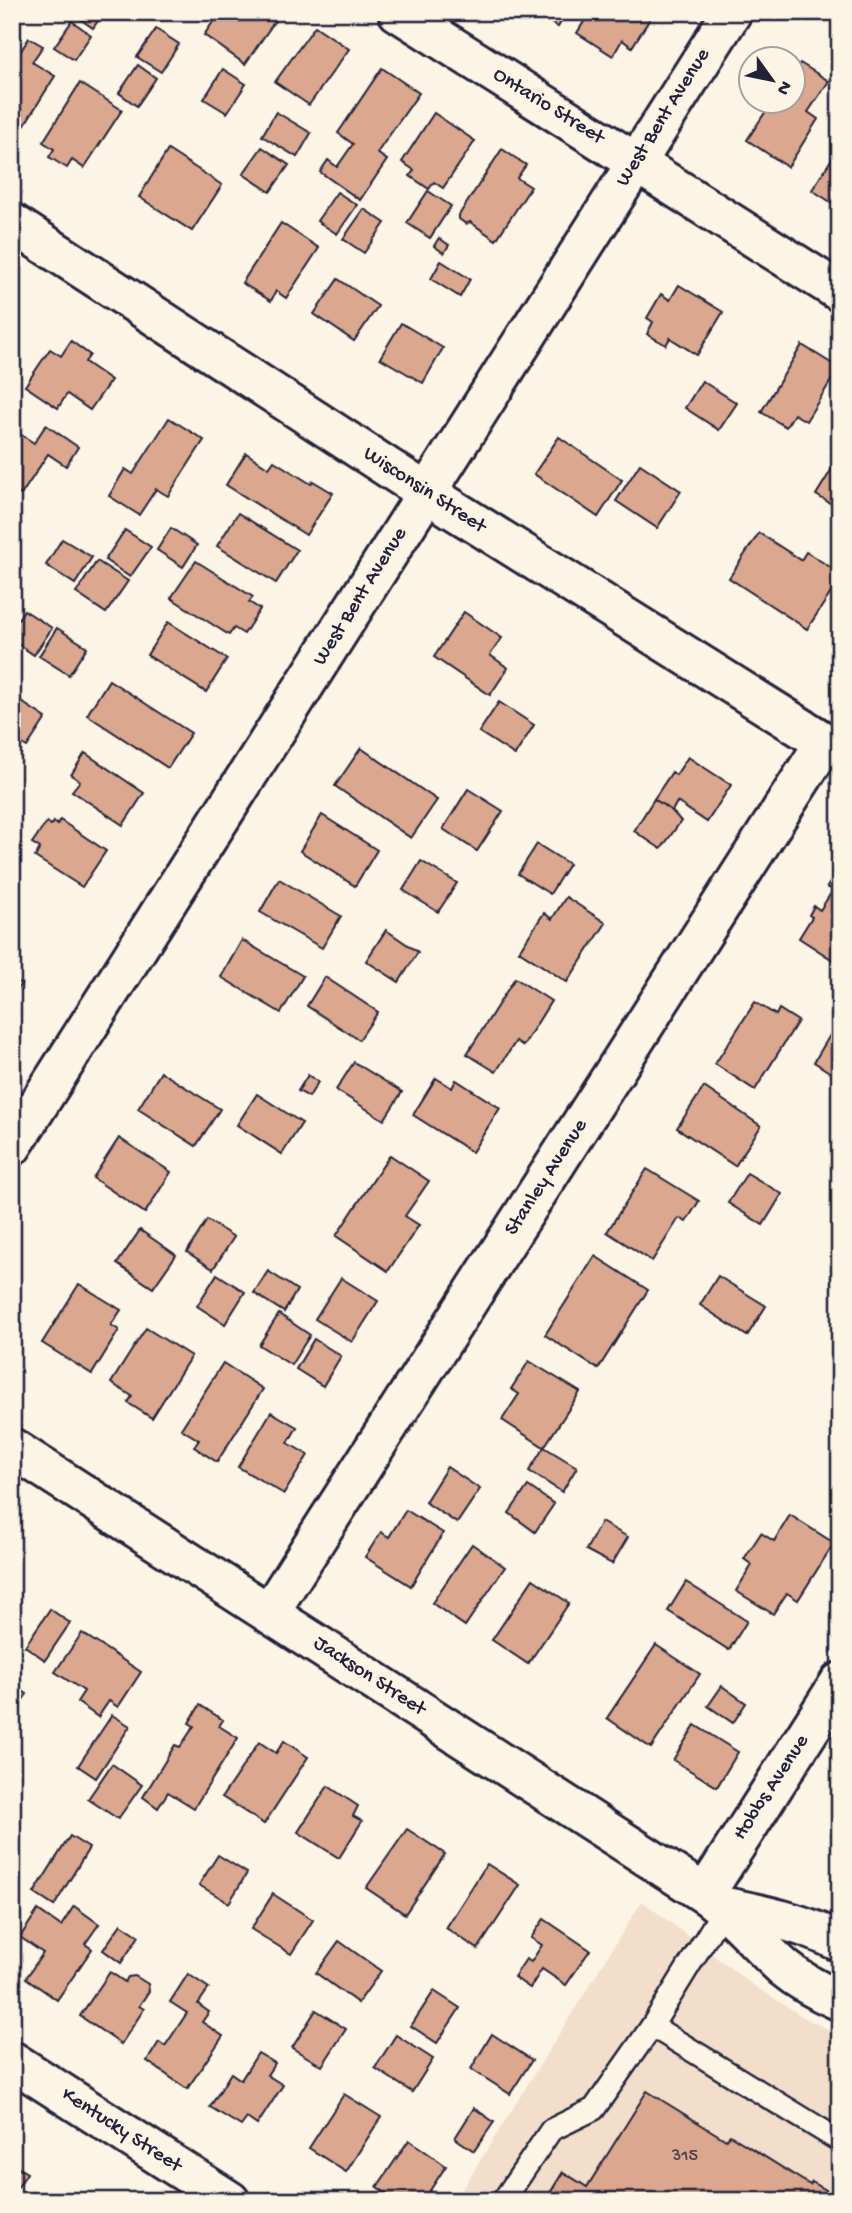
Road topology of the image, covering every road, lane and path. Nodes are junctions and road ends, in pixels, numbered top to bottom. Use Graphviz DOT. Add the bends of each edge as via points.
graph roads {
  1 [pos="398,12"];
  2 [pos="732,12"];
  3 [pos="636,162"];
  4 [pos="15,231"];
  5 [pos="840,292"];
  6 [pos="427,493"];
  7 [pos="832,747"];
  8 [pos="12,1146"];
  9 [pos="12,1448"];
  10 [pos="269,1613"];
  11 [pos="840,1682"];
  12 [pos="715,1901"];
  13 [pos="840,1942"];
  14 [pos="840,2001"];
  15 [pos="652,2026"];
  16 [pos="12,2062"];
  17 [pos="840,2141"];
  18 [pos="230,2201"];
  19 [pos="503,2201"];
  1 -- 3 [label="street, Ontario Street"];
  2 -- 3 [label="street, West Bent Avenue"];
  3 -- 5 [label="street, Ontario Street"];
  3 -- 6 [label="street, West Bent Avenue"];
  4 -- 6 [label="street, Wisconsin Street"];
  6 -- 7 [label="street, Wisconsin Street"];
  6 -- 8 [label="street, West Bent Avenue"];
  7 -- 10 [label="street, Stanley Avenue"];
  9 -- 10 [label="street, Jackson Street"];
  10 -- 12 [label="street, Jackson Street"];
  11 -- 12 [label="street, Hobbs Avenue"];
  12 -- 13 [label="street, Jackson Street" via="818,1931"];
  12 -- 14 [label="street, Jackson Street" via="785,1968"];
  12 -- 15 [label="lane"];
  15 -- 17 [label="lane"];
  15 -- 19 [label="lane" via="594,2109 551,2130"];
  16 -- 18 [label="street, Kentucky Street"];
}
